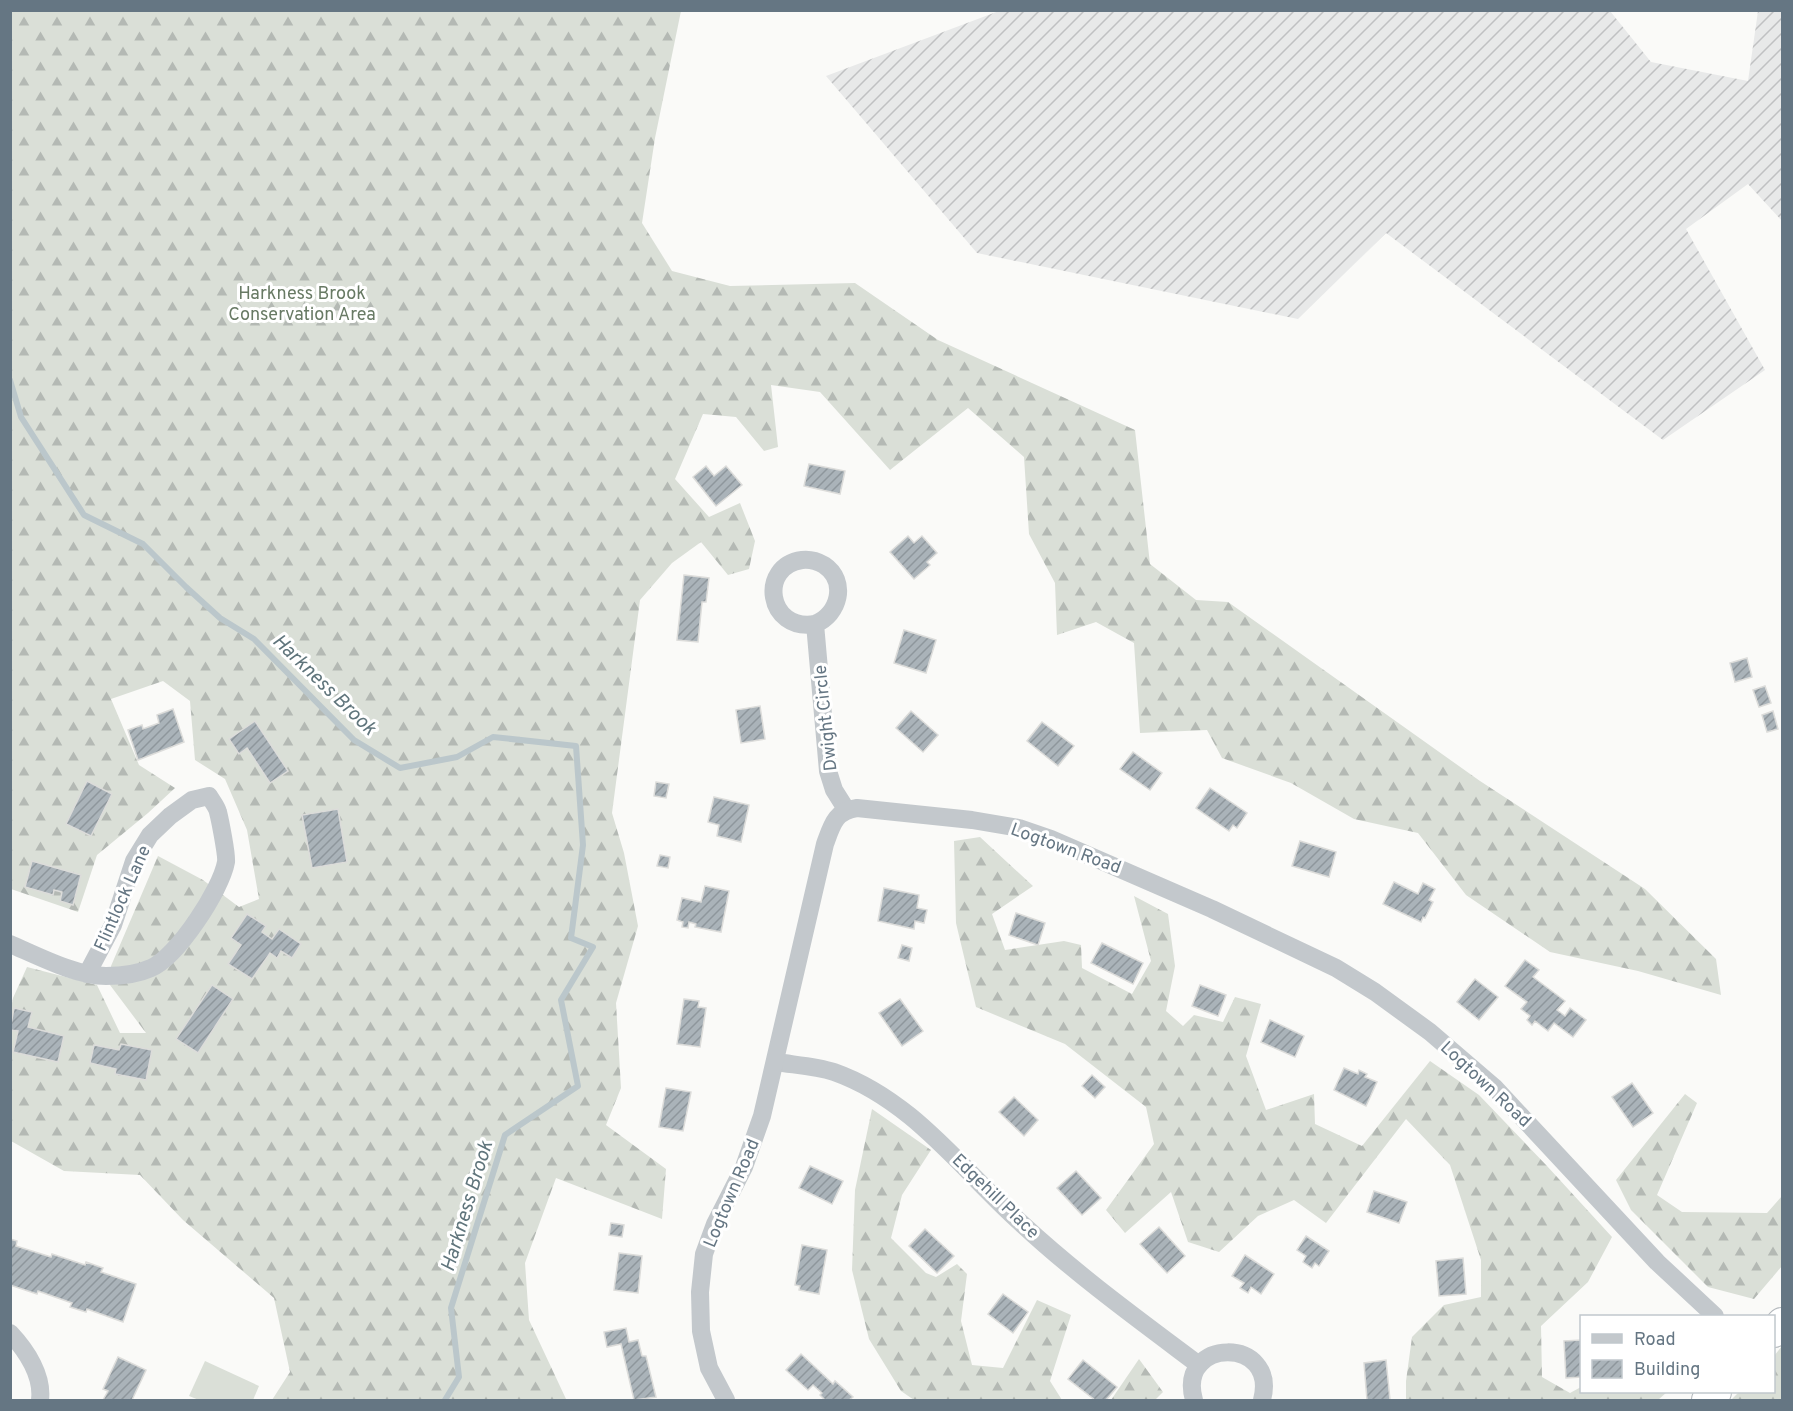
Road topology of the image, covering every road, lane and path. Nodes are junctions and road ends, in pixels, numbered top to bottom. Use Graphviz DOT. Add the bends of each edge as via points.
graph roads {
  1 [pos="815,624"];
  2 [pos="846,809"];
  3 [pos="10,944"];
  4 [pos="87,974"];
  5 [pos="776,1062"];
  6 [pos="1713,1315"];
  7 [pos="10,1333"];
  8 [pos="1199,1365"];
  9 [pos="40,1401"];
  10 [pos="726,1401"];
  11 [pos="1194,1401"];
  12 [pos="1262,1401"];
  1 -- 2 [label="street, Dwight Circle" via="828,771"];
  2 -- 5 [label="street, Logtown Road" via="838,816 825,844"];
  2 -- 6 [label="street, Logtown Road" via="869,808 1019,828 1107,861 1346,974 1431,1032 1494,1087 1657,1262"];
  3 -- 4 [label="street, Flintlock Lane"];
  4 -- 4 [label="street, Flintlock Lane" via="126,974 151,968 168,957 193,927 226,861 218,810 209,796 192,800 150,835 134,861 113,925"];
  5 -- 8 [label="street, Edgehill Place" via="832,1071 891,1101 918,1121 1019,1222"];
  5 -- 10 [label="street, Logtown Road" via="751,1150 704,1254 699,1292 701,1331 709,1368"];
  7 -- 9 [label="street" via="33,1365 41,1389"];
  8 -- 11 [label="street" via="1192,1384"];
  8 -- 12 [label="street" via="1221,1352 1245,1356 1262,1375"];
}
